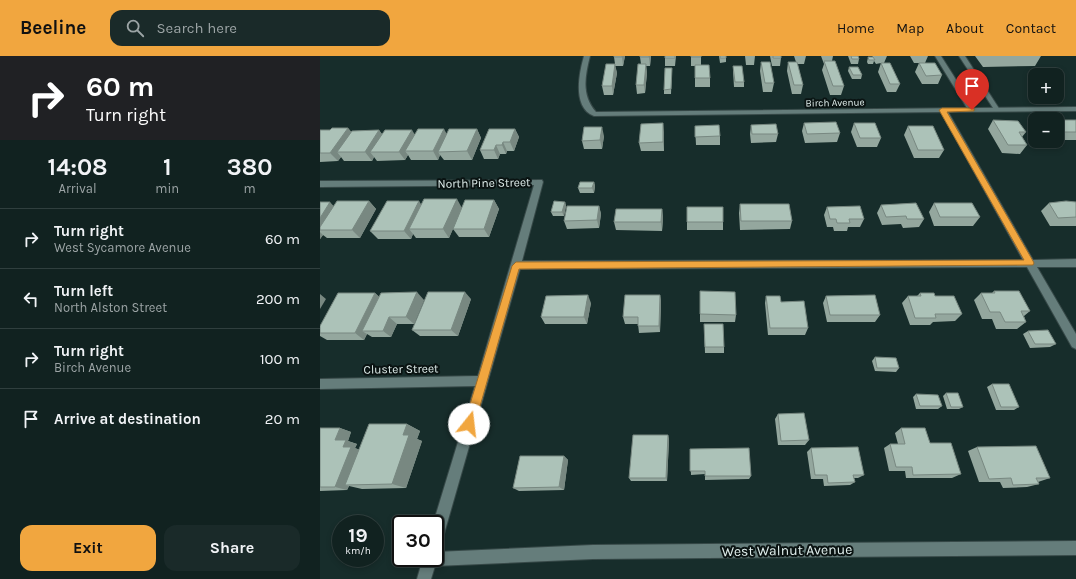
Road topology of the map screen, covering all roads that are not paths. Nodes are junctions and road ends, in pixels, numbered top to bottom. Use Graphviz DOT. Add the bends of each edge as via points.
graph roads {
  1 [pos="587,56"];
  2 [pos="938,56"];
  3 [pos="962,56"];
  4 [pos="1076,109"];
  5 [pos="942,110"];
  6 [pos="972,110"];
  7 [pos="997,110"];
  8 [pos="320,184"];
  9 [pos="1030,263"];
  10 [pos="1076,263"];
  11 [pos="516,266"];
  12 [pos="1076,344"];
  13 [pos="482,381"];
  14 [pos="320,384"];
  15 [pos="443,515"];
  16 [pos="1076,548"];
  17 [pos="444,558"];
  18 [pos="428,567"];
  19 [pos="424,579"];
  1 -- 5 [label="street, Birch Avenue" via="582,80 582,98 594,114"];
  2 -- 6 [label="street"];
  3 -- 7 [label="lane"];
  4 -- 7 [label="street, Birch Avenue"];
  5 -- 6 [label="street, Birch Avenue"];
  5 -- 9 [label="street"];
  6 -- 7 [label="street, Birch Avenue"];
  8 -- 11 [label="street, North Pine Street" via="539,182"];
  9 -- 10 [label="street"];
  9 -- 11 [label="street"];
  9 -- 12 [label="street"];
  11 -- 13 [label="street, North Pine Street"];
  13 -- 14 [label="street, Cluster Street"];
  13 -- 15 [label="street, North Pine Street"];
  16 -- 17 [label="street, West Walnut Avenue" via="593,552"];
  18 -- 19 [label="street"];
}
